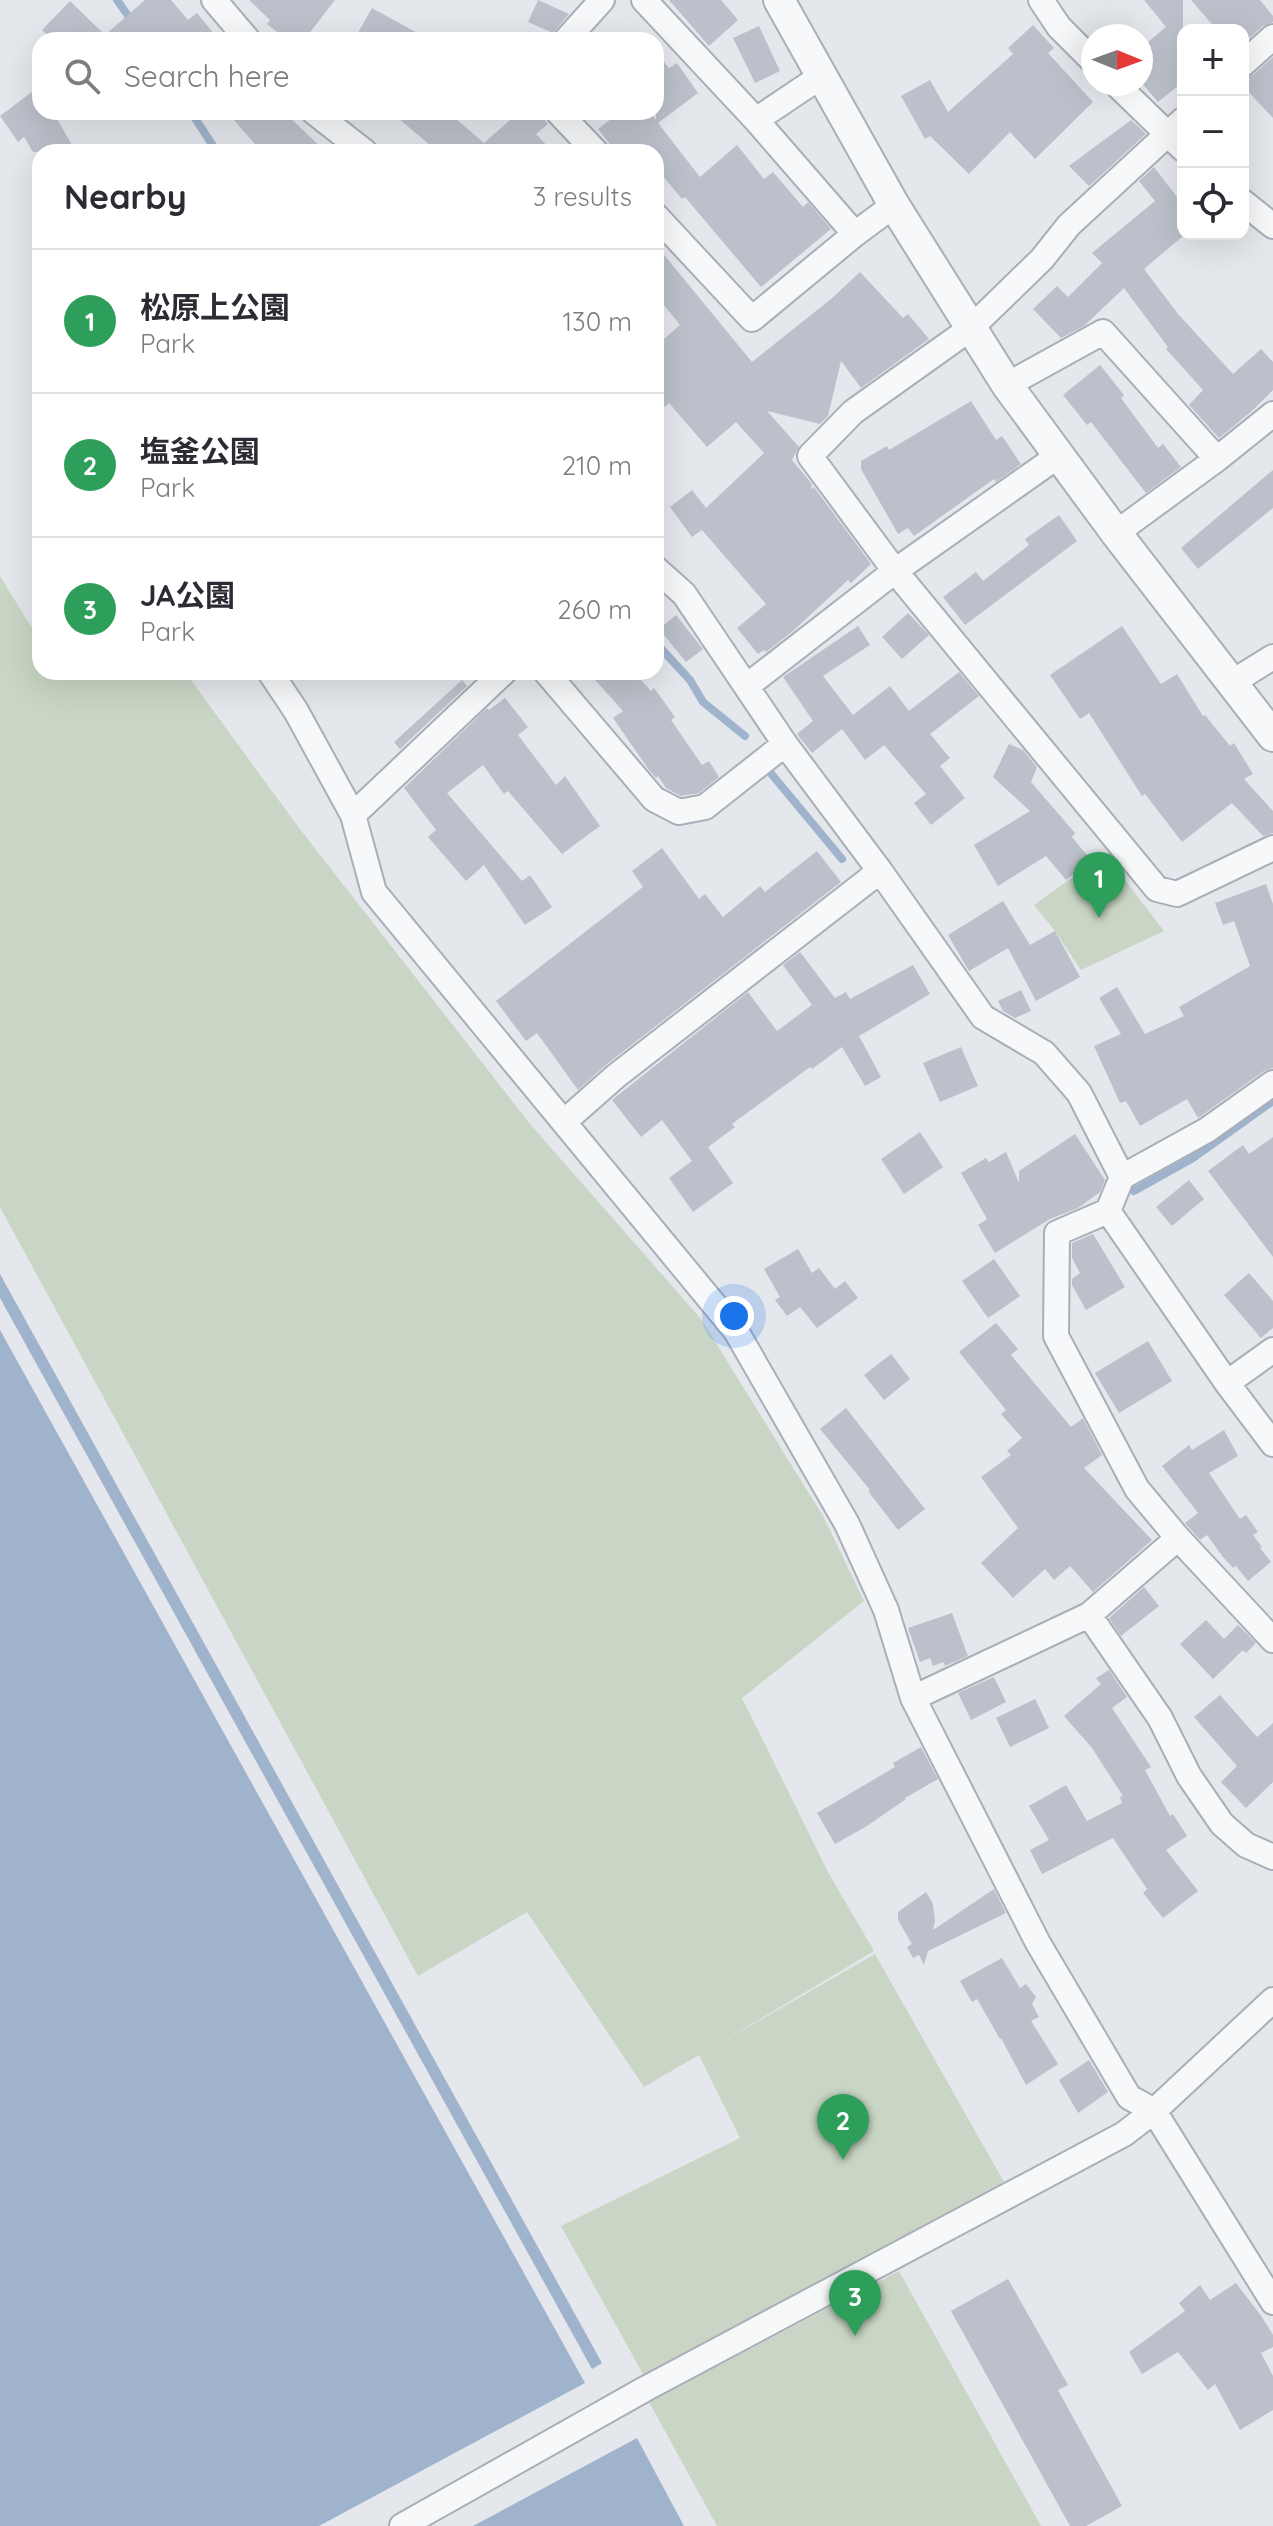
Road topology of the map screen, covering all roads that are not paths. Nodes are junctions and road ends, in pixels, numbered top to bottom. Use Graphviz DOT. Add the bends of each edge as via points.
graph roads {
  1 [pos="214,0"];
  2 [pos="602,0"];
  3 [pos="644,0"];
  4 [pos="779,0"];
  5 [pos="1041,0"];
  6 [pos="241,32"];
  7 [pos="573,32"];
  8 [pos="1273,37"];
  9 [pos="1081,49"];
  10 [pos="1249,59"];
  11 [pos="820,77"];
  12 [pos="1131,96"];
  13 [pos="324,120"];
  14 [pos="566,120"];
  15 [pos="756,120"];
  16 [pos="1177,133"];
  17 [pos="1177,135"];
  18 [pos="353,144"];
  19 [pos="588,144"];
  20 [pos="894,205"];
  21 [pos="1249,207"];
  22 [pos="664,225"];
  23 [pos="1273,226"];
  24 [pos="855,234"];
  25 [pos="971,328"];
  26 [pos="1007,385"];
  27 [pos="1273,414"];
  28 [pos="1058,456"];
  29 [pos="1217,459"];
  30 [pos="1116,533"];
  31 [pos="895,571"];
  32 [pos="664,576"];
  33 [pos="1273,657"];
  34 [pos="275,680"];
  35 [pos="496,680"];
  36 [pos="553,680"];
  37 [pos="1231,683"];
  38 [pos="747,686"];
  39 [pos="1273,736"];
  40 [pos="785,744"];
  41 [pos="353,815"];
  42 [pos="1273,848"];
  43 [pos="880,871"];
  44 [pos="1273,1083"];
  45 [pos="565,1121"];
  46 [pos="1122,1177"];
  47 [pos="1108,1211"];
  48 [pos="1273,1350"];
  49 [pos="1227,1383"];
  50 [pos="1273,1444"];
  51 [pos="1178,1538"];
  52 [pos="1089,1615"];
  53 [pos="1273,1640"];
  54 [pos="913,1698"];
  55 [pos="1273,1857"];
  56 [pos="1273,2000"];
  57 [pos="1154,2111"];
  58 [pos="1273,2302"];
  59 [pos="402,2526"];
  1 -- 6 [label="street"];
  2 -- 7 [label="street"];
  3 -- 15 [label="street"];
  4 -- 11 [label="street"];
  5 -- 9 [label="street"];
  8 -- 10 [label="street"];
  11 -- 15 [label="street"];
  11 -- 20 [label="street"];
  12 -- 16 [label="street"];
  13 -- 18 [label="street"];
  14 -- 19 [label="street"];
  15 -- 24 [label="street"];
  17 -- 25 [label="street" via="1069,225"];
  20 -- 24 [label="street"];
  20 -- 25 [label="street"];
  21 -- 23 [label="street"];
  22 -- 24 [label="street" via="752,319"];
  25 -- 26 [label="street"];
  25 -- 31 [label="street" via="853,412 810,456"];
  26 -- 28 [label="street"];
  26 -- 29 [label="street" via="1103,332"];
  27 -- 29 [label="street"];
  28 -- 30 [label="street"];
  28 -- 31 [label="street"];
  29 -- 30 [label="street"];
  30 -- 37 [label="street"];
  31 -- 38 [label="street"];
  31 -- 42 [label="street" via="1157,889 1177,894"];
  32 -- 38 [label="street" via="684,594"];
  33 -- 37 [label="street"];
  34 -- 41 [label="street"];
  35 -- 41 [label="street"];
  36 -- 40 [label="street" via="654,799 679,812 705,807"];
  37 -- 39 [label="street"];
  38 -- 40 [label="street"];
  40 -- 43 [label="street"];
  41 -- 45 [label="street" via="374,892"];
  43 -- 45 [label="street"];
  43 -- 46 [label="street" via="983,1017 1044,1053 1079,1093"];
  44 -- 46 [label="street" via="1207,1130"];
  45 -- 54 [label="street" via="736,1331 847,1524 886,1610"];
  46 -- 47 [label="street"];
  47 -- 49 [label="street"];
  47 -- 51 [label="street" via="1057,1233 1056,1336 1137,1489"];
  48 -- 49 [label="street"];
  49 -- 50 [label="street"];
  51 -- 52 [label="street"];
  51 -- 53 [label="street"];
  52 -- 54 [label="street"];
  52 -- 55 [label="street" via="1160,1718 1189,1776 1222,1824 1246,1845"];
  54 -- 57 [label="street" via="1038,1943 1129,2097"];
  56 -- 57 [label="street"];
  57 -- 58 [label="street"];
  57 -- 59 [label="street" via="1124,2134 645,2389"];
}
